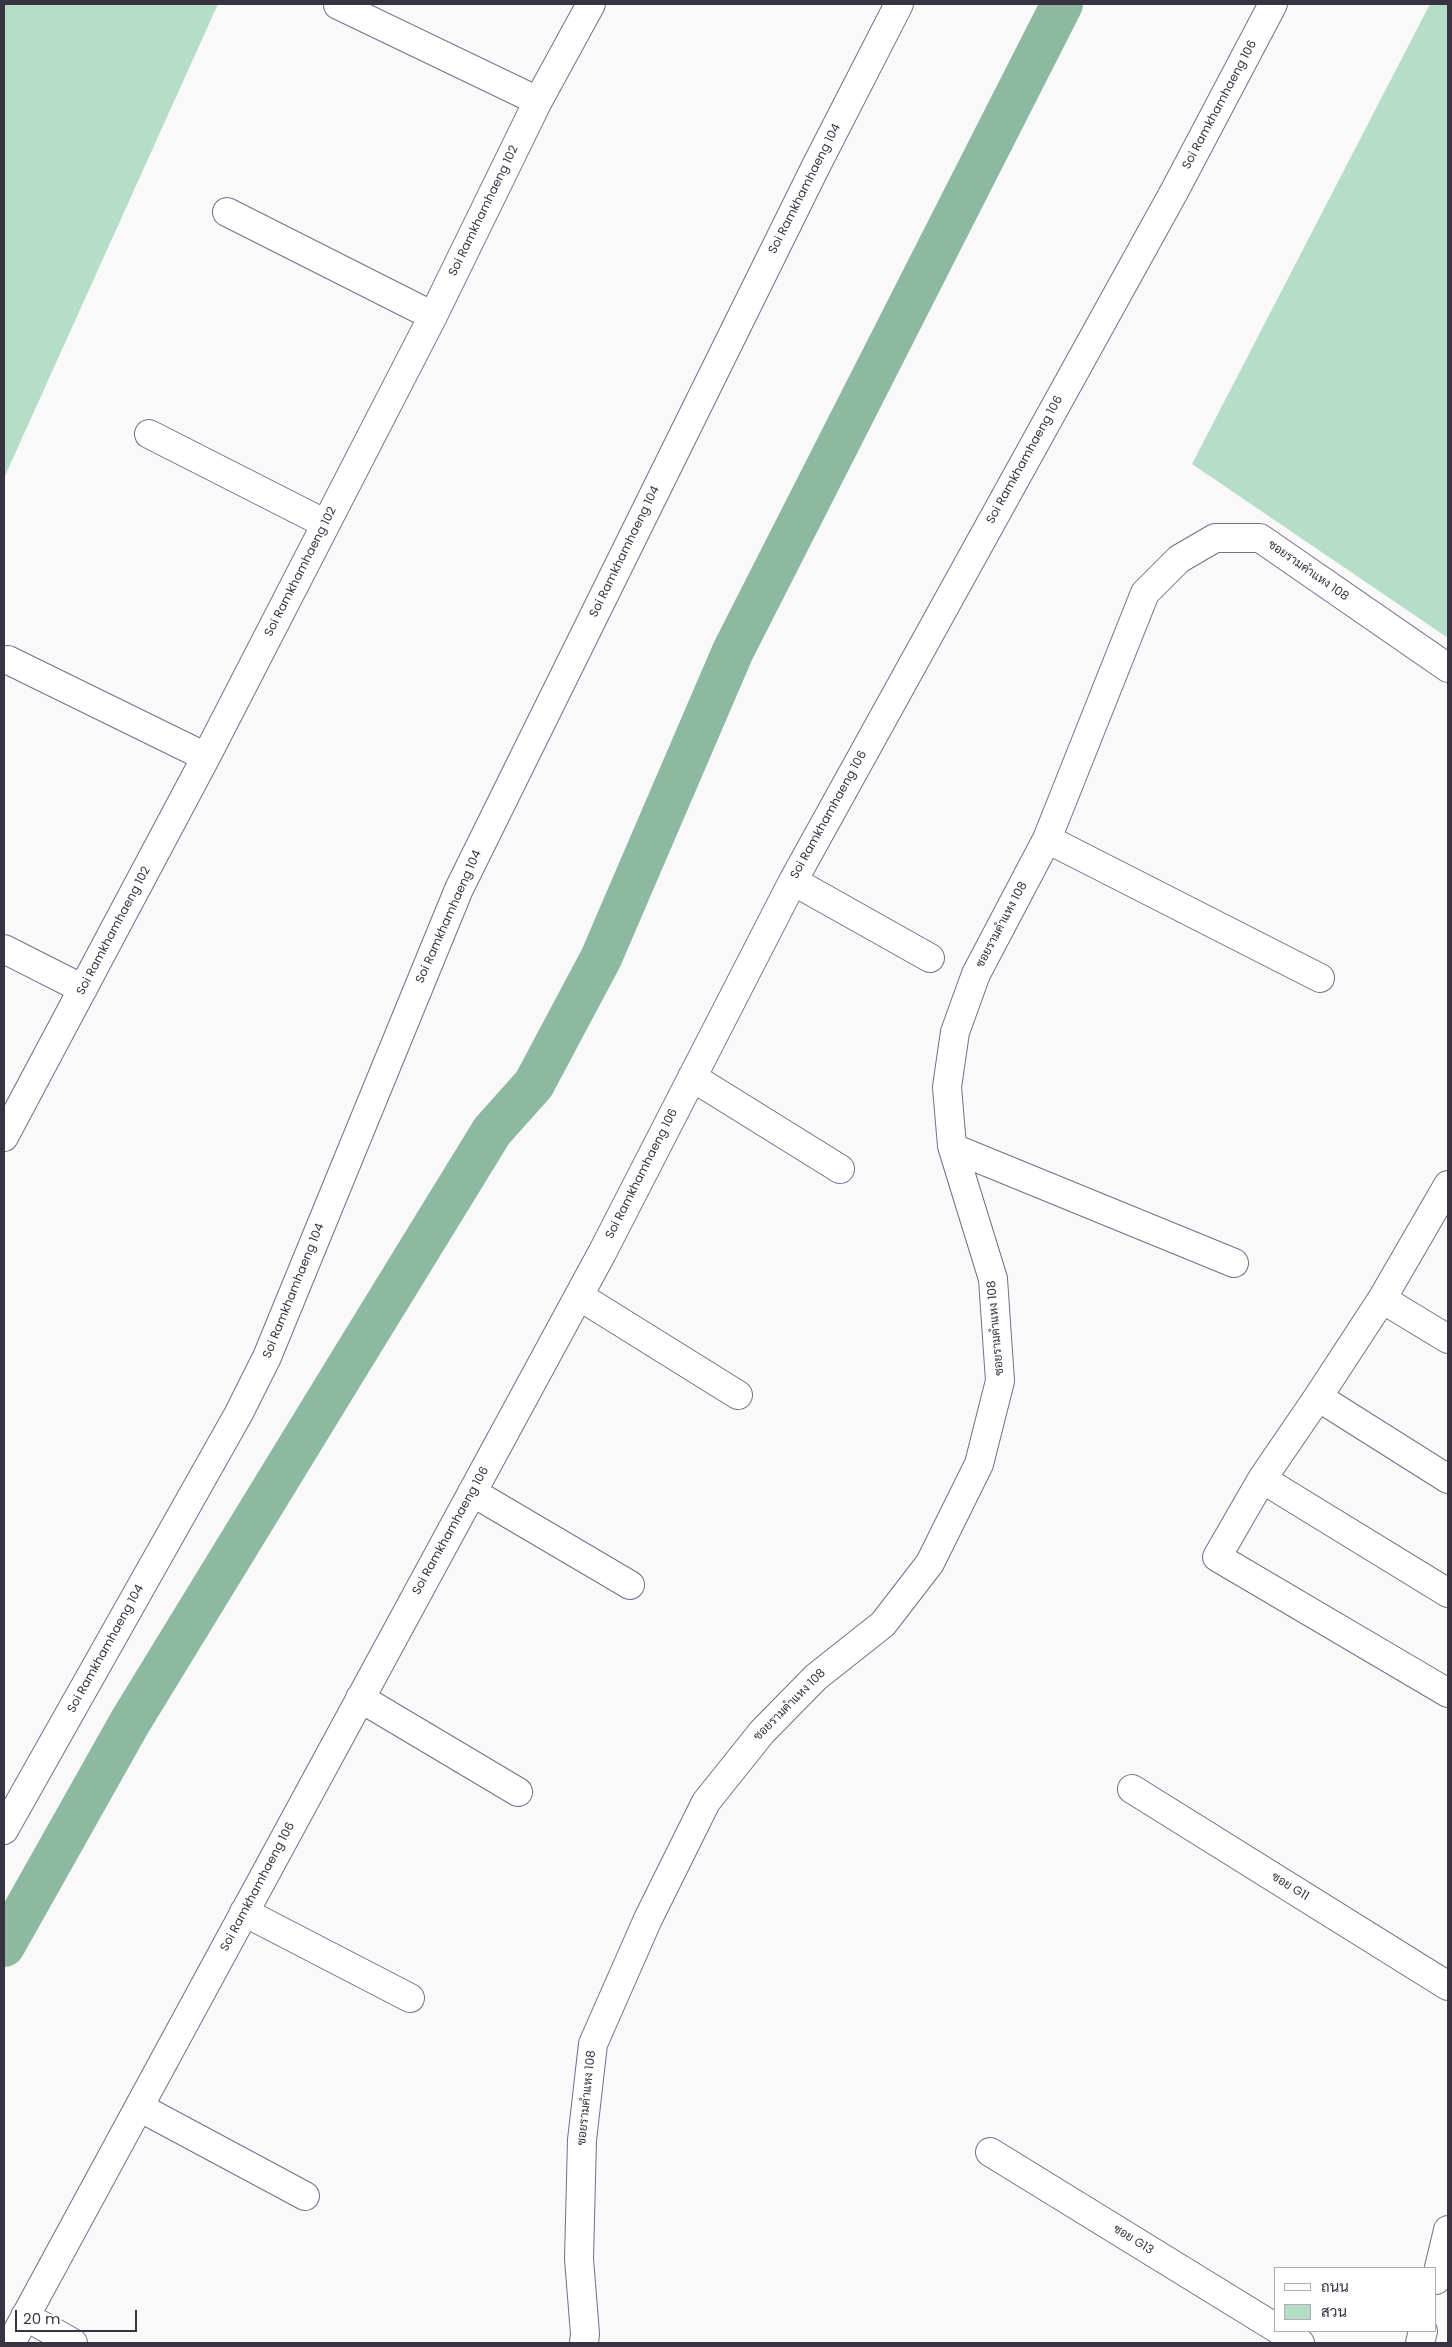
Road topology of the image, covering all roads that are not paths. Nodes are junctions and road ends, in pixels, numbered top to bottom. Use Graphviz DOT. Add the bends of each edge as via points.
graph roads {
  1 [pos="591,4"];
  2 [pos="900,4"];
  3 [pos="1272,4"];
  4 [pos="338,5"];
  5 [pos="538,101"];
  6 [pos="227,212"];
  7 [pos="433,316"];
  8 [pos="149,434"];
  9 [pos="326,524"];
  10 [pos="8,660"];
  11 [pos="1448,668"];
  12 [pos="206,757"];
  13 [pos="1047,839"];
  14 [pos="792,881"];
  15 [pos="4,949"];
  16 [pos="930,958"];
  17 [pos="1320,978"];
  18 [pos="83,989"];
  19 [pos="692,1077"];
  20 [pos="4,1137"];
  21 [pos="953,1148"];
  22 [pos="840,1169"];
  23 [pos="1448,1185"];
  24 [pos="1234,1263"];
  25 [pos="579,1296"];
  26 [pos="1382,1299"];
  27 [pos="1448,1339"];
  28 [pos="738,1395"];
  29 [pos="1318,1397"];
  30 [pos="1262,1479"];
  31 [pos="1448,1479"];
  32 [pos="472,1492"];
  33 [pos="630,1585"];
  34 [pos="1448,1593"];
  35 [pos="1448,1693"];
  36 [pos="360,1698"];
  37 [pos="1132,1789"];
  38 [pos="518,1792"];
  39 [pos="4,1830"];
  40 [pos="244,1912"];
  41 [pos="1448,1986"];
  42 [pos="410,1998"];
  43 [pos="139,2107"];
  44 [pos="990,2152"];
  45 [pos="305,2196"];
  46 [pos="1448,2230"];
  47 [pos="1437,2276"];
  48 [pos="25,2316"];
  49 [pos="1274,2327"];
  50 [pos="1282,2332"];
  51 [pos="10,2343"];
  52 [pos="73,2343"];
  53 [pos="584,2343"];
  54 [pos="1300,2343"];
  1 -- 5 [label="street, Soi Ramkhamhaeng 102"];
  2 -- 39 [label="street, Soi Ramkhamhaeng 104" via="814,168 459,889 267,1357 239,1413"];
  3 -- 14 [label="street, Soi Ramkhamhaeng 106" via="1175,190"];
  4 -- 5 [label="street"];
  5 -- 7 [label="street, Soi Ramkhamhaeng 102"];
  6 -- 7 [label="street"];
  7 -- 9 [label="street, Soi Ramkhamhaeng 102"];
  8 -- 9 [label="street"];
  9 -- 12 [label="street, Soi Ramkhamhaeng 102"];
  10 -- 12 [label="street"];
  11 -- 13 [label="street, ซอยรามคำแหง 108" via="1260,538 1214,538 1179,559 1145,593"];
  12 -- 18 [label="street, Soi Ramkhamhaeng 102"];
  13 -- 17 [label="street"];
  13 -- 21 [label="street, ซอยรามคำแหง 108" via="976,974 955,1032 947,1087"];
  14 -- 16 [label="street"];
  14 -- 19 [label="street, Soi Ramkhamhaeng 106"];
  15 -- 18 [label="street"];
  18 -- 20 [label="street, Soi Ramkhamhaeng 102"];
  19 -- 22 [label="street"];
  19 -- 25 [label="street, Soi Ramkhamhaeng 106"];
  21 -- 24 [label="street"];
  21 -- 53 [label="street, ซอยรามคำแหง 108" via="993,1280 1000,1381 979,1464 930,1563 883,1624 816,1677 762,1732 706,1802 648,1919 593,2044 582,2140 580,2259"];
  23 -- 26 [label="street"];
  25 -- 28 [label="street"];
  25 -- 32 [label="street, Soi Ramkhamhaeng 106"];
  26 -- 27 [label="street"];
  26 -- 29 [label="street"];
  29 -- 30 [label="street"];
  29 -- 31 [label="street"];
  30 -- 34 [label="street"];
  30 -- 35 [label="street" via="1218,1557"];
  32 -- 33 [label="street"];
  32 -- 36 [label="street, Soi Ramkhamhaeng 106"];
  36 -- 38 [label="street"];
  36 -- 40 [label="street, Soi Ramkhamhaeng 106"];
  37 -- 41 [label="street, ซอย G11"];
  40 -- 42 [label="street"];
  40 -- 43 [label="street, Soi Ramkhamhaeng 106"];
  43 -- 45 [label="street"];
  43 -- 48 [label="street, Soi Ramkhamhaeng 106"];
  44 -- 49 [label="street, ซอย G13"];
  46 -- 47 [label="street"];
  48 -- 51 [label="street, Soi Ramkhamhaeng 106"];
  48 -- 52 [label="street"];
  50 -- 54 [label="street"];
}
